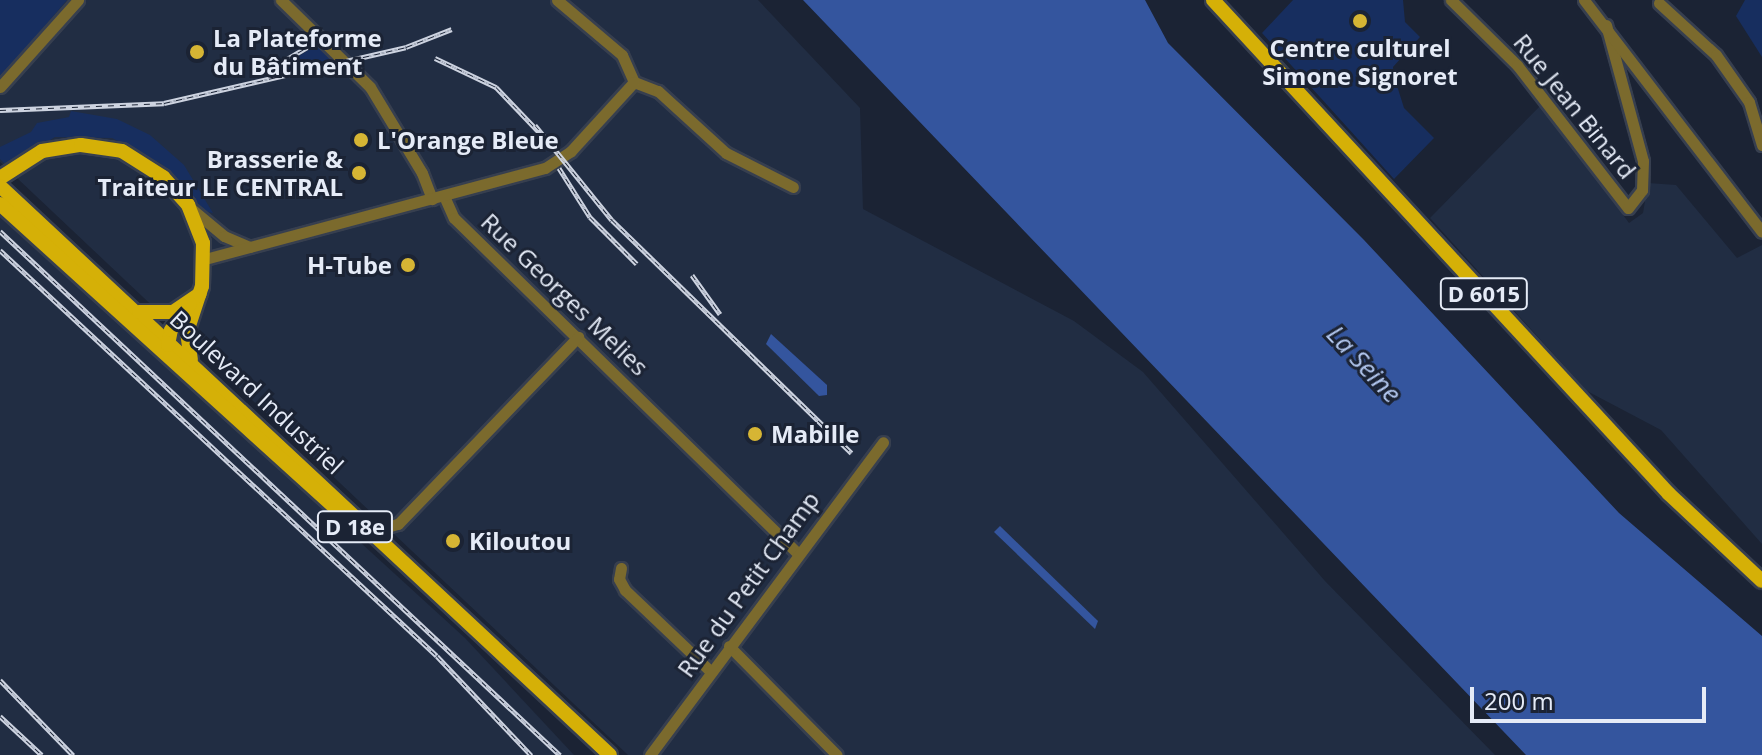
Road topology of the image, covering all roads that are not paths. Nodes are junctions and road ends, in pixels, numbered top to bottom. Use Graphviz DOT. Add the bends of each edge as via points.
graph roads {
  1 [pos="78,0"];
  2 [pos="281,0"];
  3 [pos="557,0"];
  4 [pos="1213,0"];
  5 [pos="1451,0"];
  6 [pos="1587,1"];
  7 [pos="1659,3"];
  8 [pos="1606,25"];
  9 [pos="634,82"];
  10 [pos="0,87"];
  11 [pos="1762,145"];
  12 [pos="0,178"];
  13 [pos="0,186"];
  14 [pos="793,187"];
  15 [pos="438,198"];
  16 [pos="0,204"];
  17 [pos="188,205"];
  18 [pos="1762,232"];
  19 [pos="250,247"];
  20 [pos="205,259"];
  21 [pos="196,297"];
  22 [pos="139,312"];
  23 [pos="187,332"];
  24 [pos="578,337"];
  25 [pos="163,346"];
  26 [pos="191,360"];
  27 [pos="883,442"];
  28 [pos="373,531"];
  29 [pos="797,553"];
  30 [pos="621,568"];
  31 [pos="1762,581"];
  32 [pos="476,632"];
  33 [pos="729,646"];
  34 [pos="711,672"];
  35 [pos="599,755"];
  36 [pos="610,755"];
  37 [pos="650,755"];
  38 [pos="837,755"];
  1 -- 10 [label="street"];
  2 -- 15 [label="street, Rue Georges Melies" via="370,87"];
  3 -- 9 [label="street" via="622,55"];
  4 -- 31 [label="main road, D 6015" via="1669,494"];
  5 -- 8 [label="street, Rue Jean Binard" via="1517,65 1628,208 1642,190 1643,161"];
  6 -- 8 [label="street"];
  7 -- 11 [label="street" via="1716,55 1749,102"];
  8 -- 18 [label="street"];
  9 -- 14 [label="street" via="658,91 726,153"];
  9 -- 15 [label="street" via="556,161"];
  12 -- 17 [label="main road" via="25,160 66,146 122,151 163,177"];
  13 -- 22 [label="main road, Boulevard Industriel / D 18e"];
  15 -- 19 [label="street"];
  15 -- 24 [label="street, Rue Georges Melies"];
  16 -- 25 [label="main road, Boulevard Industriel / D 18e"];
  17 -- 19 [label="street" via="224,236"];
  17 -- 20 [label="main road" via="201,232"];
  19 -- 20 [label="street"];
  20 -- 21 [label="main road"];
  21 -- 22 [label="main road" via="166,314"];
  21 -- 23 [label="main road"];
  21 -- 25 [label="main road"];
  22 -- 25 [label="main road, Boulevard Industriel / D 18e"];
  23 -- 25 [label="main road"];
  23 -- 26 [label="main road"];
  24 -- 28 [label="street" via="398,524"];
  24 -- 29 [label="street, Rue Georges Melies"];
  25 -- 26 [label="main road, Boulevard Industriel / D 18e"];
  25 -- 32 [label="main road, Boulevard Industriel / D 18e"];
  26 -- 28 [label="main road, Boulevard Industriel / D 18e"];
  27 -- 29 [label="street, Rue du Petit Champ"];
  28 -- 32 [label="main road, Boulevard Industriel / D 18e"];
  29 -- 33 [label="street, Rue du Petit Champ"];
  30 -- 34 [label="street" via="621,585"];
  32 -- 35 [label="main road, D 18e"];
  32 -- 36 [label="main road, D 18e"];
  33 -- 34 [label="street, Rue du Petit Champ"];
  33 -- 38 [label="street"];
  34 -- 37 [label="street, Rue du Petit Champ"];
}
